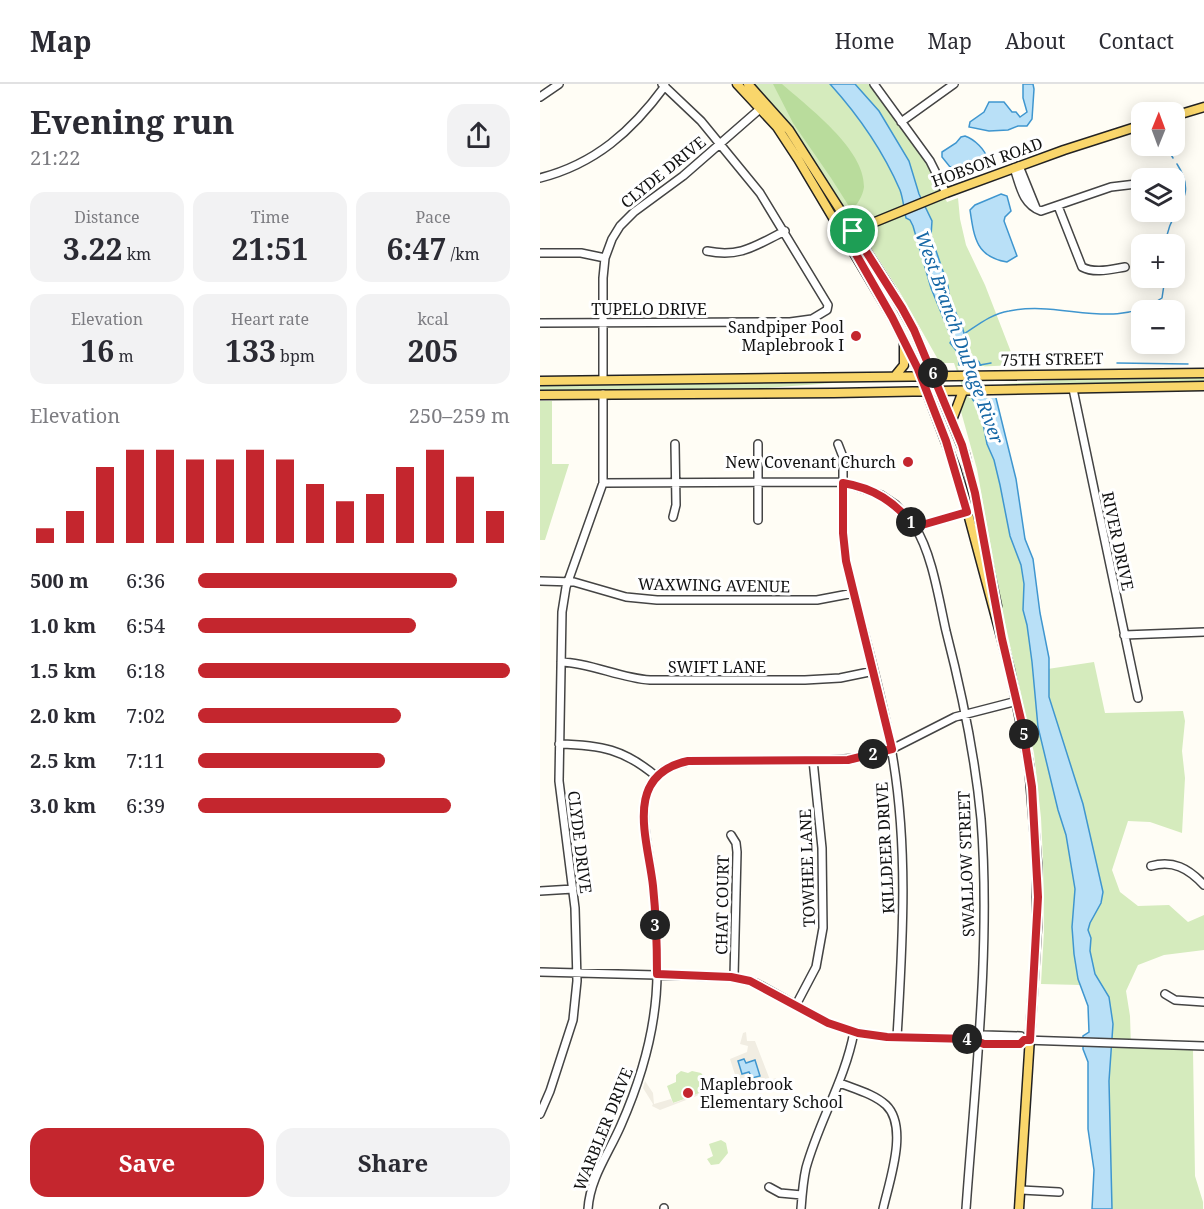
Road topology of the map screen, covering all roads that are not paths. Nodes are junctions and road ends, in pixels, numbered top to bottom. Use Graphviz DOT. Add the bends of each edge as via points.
graph roads {
  1 [pos="559,84"];
  2 [pos="737,84"];
  3 [pos="748,84"];
  4 [pos="874,84"];
  5 [pos="954,84"];
  6 [pos="664,85"];
  7 [pos="540,87"];
  8 [pos="542,96"];
  9 [pos="760,108"];
  10 [pos="1204,108"];
  11 [pos="1185,113"];
  12 [pos="901,122"];
  13 [pos="1131,129"];
  14 [pos="720,144"];
  15 [pos="1016,167"];
  16 [pos="540,178"];
  17 [pos="1131,185"];
  18 [pos="946,193"];
  19 [pos="1058,206"];
  20 [pos="785,231"];
  21 [pos="849,233"];
  22 [pos="707,251"];
  23 [pos="540,253"];
  24 [pos="605,258"];
  25 [pos="1125,267"];
  26 [pos="540,322"];
  27 [pos="603,322"];
  28 [pos="903,339"];
  29 [pos="1204,372"];
  30 [pos="895,376"];
  31 [pos="921,376"];
  32 [pos="934,376"];
  33 [pos="603,380"];
  34 [pos="540,381"];
  35 [pos="1204,386"];
  36 [pos="1073,389"];
  37 [pos="940,391"];
  38 [pos="963,391"];
  39 [pos="926,392"];
  40 [pos="603,394"];
  41 [pos="540,395"];
  42 [pos="951,420"];
  43 [pos="675,444"];
  44 [pos="758,444"];
  45 [pos="838,444"];
  46 [pos="676,482"];
  47 [pos="758,482"];
  48 [pos="603,483"];
  49 [pos="843,483"];
  50 [pos="967,512"];
  51 [pos="673,517"];
  52 [pos="758,520"];
  53 [pos="915,527"];
  54 [pos="540,580"];
  55 [pos="568,581"];
  56 [pos="854,593"];
  57 [pos="1204,632"];
  58 [pos="1124,635"];
  59 [pos="1002,639"];
  60 [pos="561,662"];
  61 [pos="874,671"];
  62 [pos="1138,699"];
  63 [pos="1017,701"];
  64 [pos="966,714"];
  65 [pos="559,744"];
  66 [pos="892,749"];
  67 [pos="813,760"];
  68 [pos="657,777"];
  69 [pos="731,835"];
  70 [pos="1151,866"];
  71 [pos="1204,885"];
  72 [pos="573,889"];
  73 [pos="540,891"];
  74 [pos="540,972"];
  75 [pos="578,972"];
  76 [pos="657,974"];
  77 [pos="734,977"];
  78 [pos="1165,994"];
  79 [pos="1204,1002"];
  80 [pos="796,1005"];
  81 [pos="854,1032"];
  82 [pos="897,1037"];
  83 [pos="977,1040"];
  84 [pos="1027,1040"];
  85 [pos="1204,1046"];
  86 [pos="840,1083"];
  87 [pos="540,1114"];
  88 [pos="769,1187"];
  89 [pos="1021,1190"];
  90 [pos="1059,1192"];
  91 [pos="802,1195"];
  92 [pos="588,1209"];
  93 [pos="801,1209"];
  94 [pos="883,1209"];
  95 [pos="966,1209"];
  96 [pos="1019,1209"];
  1 -- 8 [label="street"];
  2 -- 9 [label="main road"];
  3 -- 21 [label="main road" via="789,130"];
  4 -- 12 [label="street"];
  5 -- 12 [label="street"];
  6 -- 14 [label="street"];
  6 -- 16 [label="street" via="619,139 584,162"];
  7 -- 8 [label="street"];
  9 -- 14 [label="street, CLYDE DRIVE"];
  9 -- 21 [label="main road"];
  10 -- 11 [label="main road"];
  12 -- 18 [label="street" via="930,161"];
  13 -- 15 [label="main road, HOBSON ROAD"];
  14 -- 20 [label="street"];
  14 -- 24 [label="street, CLYDE DRIVE" via="630,215 612,238"];
  15 -- 18 [label="main road, HOBSON ROAD"];
  15 -- 19 [label="street" via="1026,202 1044,211"];
  17 -- 19 [label="street" via="1111,187"];
  18 -- 21 [label="main road, HOBSON ROAD"];
  19 -- 25 [label="street" via="1082,267 1096,271"];
  20 -- 22 [label="street" via="741,252"];
  20 -- 27 [label="street, TUPELO DRIVE" via="828,305 827,310 812,319"];
  21 -- 28 [label="main road"];
  21 -- 32 [label="main road" via="902,308"];
  23 -- 24 [label="street" via="581,253"];
  24 -- 27 [label="street, CLYDE DRIVE"];
  26 -- 27 [label="street, TUPELO DRIVE"];
  27 -- 33 [label="street, CLYDE DRIVE"];
  28 -- 30 [label="main road" via="904,365"];
  28 -- 31 [label="main road"];
  29 -- 32 [label="main road, 75TH STREET"];
  30 -- 31 [label="main road, 75TH STREET"];
  30 -- 33 [label="main road, 75TH STREET"];
  31 -- 32 [label="main road, 75TH STREET"];
  31 -- 39 [label="main road"];
  32 -- 37 [label="main road"];
  33 -- 34 [label="main road, 75TH STREET"];
  35 -- 36 [label="main road, 75TH STREET"];
  36 -- 38 [label="main road, 75TH STREET"];
  36 -- 58 [label="street, RIVER DRIVE"];
  37 -- 38 [label="main road, 75TH STREET"];
  37 -- 39 [label="main road, 75TH STREET"];
  37 -- 42 [label="main road"];
  38 -- 42 [label="main road"];
  39 -- 40 [label="main road, 75TH STREET"];
  39 -- 50 [label="main road" via="946,441"];
  40 -- 41 [label="main road, 75TH STREET"];
  40 -- 48 [label="street, CLYDE DRIVE"];
  42 -- 59 [label="main road" via="975,493"];
  43 -- 46 [label="street"];
  44 -- 47 [label="street"];
  45 -- 49 [label="street, KILLDEER DRIVE"];
  46 -- 47 [label="street, SWALLOW STREET"];
  46 -- 48 [label="street, SWALLOW STREET"];
  46 -- 51 [label="street"];
  47 -- 49 [label="street, SWALLOW STREET"];
  47 -- 52 [label="street"];
  48 -- 55 [label="street, CLYDE DRIVE"];
  49 -- 53 [label="street, SWALLOW STREET" via="881,495"];
  49 -- 56 [label="street, KILLDEER DRIVE" via="843,540"];
  50 -- 53 [label="street"];
  50 -- 59 [label="main road"];
  53 -- 64 [label="street, SWALLOW STREET" via="928,558"];
  54 -- 55 [label="street, WAXWING AVENUE"];
  55 -- 56 [label="street, WAXWING AVENUE" via="619,595 657,600 817,600"];
  55 -- 60 [label="street, CLYDE DRIVE" via="563,600"];
  56 -- 61 [label="street, KILLDEER DRIVE"];
  57 -- 58 [label="street"];
  58 -- 62 [label="street, RIVER DRIVE"];
  59 -- 63 [label="main road"];
  60 -- 61 [label="street, SWIFT LANE" via="650,680 805,680"];
  60 -- 65 [label="street, CLYDE DRIVE"];
  61 -- 66 [label="street, KILLDEER DRIVE"];
  63 -- 64 [label="street"];
  63 -- 84 [label="main road" via="1032,787 1037,863 1037,927"];
  64 -- 66 [label="street"];
  64 -- 83 [label="street, SWALLOW STREET" via="983,858"];
  65 -- 68 [label="street" via="616,751"];
  65 -- 72 [label="street, CLYDE DRIVE" via="561,802"];
  66 -- 67 [label="street" via="858,758"];
  66 -- 82 [label="street, KILLDEER DRIVE" via="903,880"];
  67 -- 68 [label="street" via="688,761"];
  67 -- 80 [label="street, TOWHEE LANE" via="822,848 823,928 816,967"];
  68 -- 76 [label="street, WARBLER DRIVE" via="647,793 643,813 654,895"];
  69 -- 77 [label="street, CHAT COURT" via="737,852"];
  70 -- 71 [label="street" via="1170,863"];
  72 -- 73 [label="street"];
  72 -- 75 [label="street, CLYDE DRIVE"];
  74 -- 75 [label="street"];
  75 -- 76 [label="street"];
  75 -- 87 [label="street, CLYDE DRIVE" via="573,1020"];
  76 -- 77 [label="street"];
  76 -- 92 [label="street, WARBLER DRIVE" via="657,1004 648,1050 622,1124 592,1185"];
  77 -- 80 [label="street" via="756,983"];
  78 -- 79 [label="street" via="1175,1000"];
  80 -- 81 [label="street"];
  81 -- 82 [label="street"];
  81 -- 86 [label="street"];
  82 -- 83 [label="street"];
  83 -- 84 [label="street" via="984,1044 1019,1044"];
  83 -- 95 [label="street, SWALLOW STREET"];
  84 -- 85 [label="street"];
  84 -- 89 [label="main road"];
  86 -- 91 [label="street" via="810,1155"];
  86 -- 94 [label="street" via="880,1101 895,1120 897,1140"];
  88 -- 91 [label="street"];
  89 -- 90 [label="street"];
  89 -- 96 [label="main road"];
  91 -- 93 [label="street"];
}
